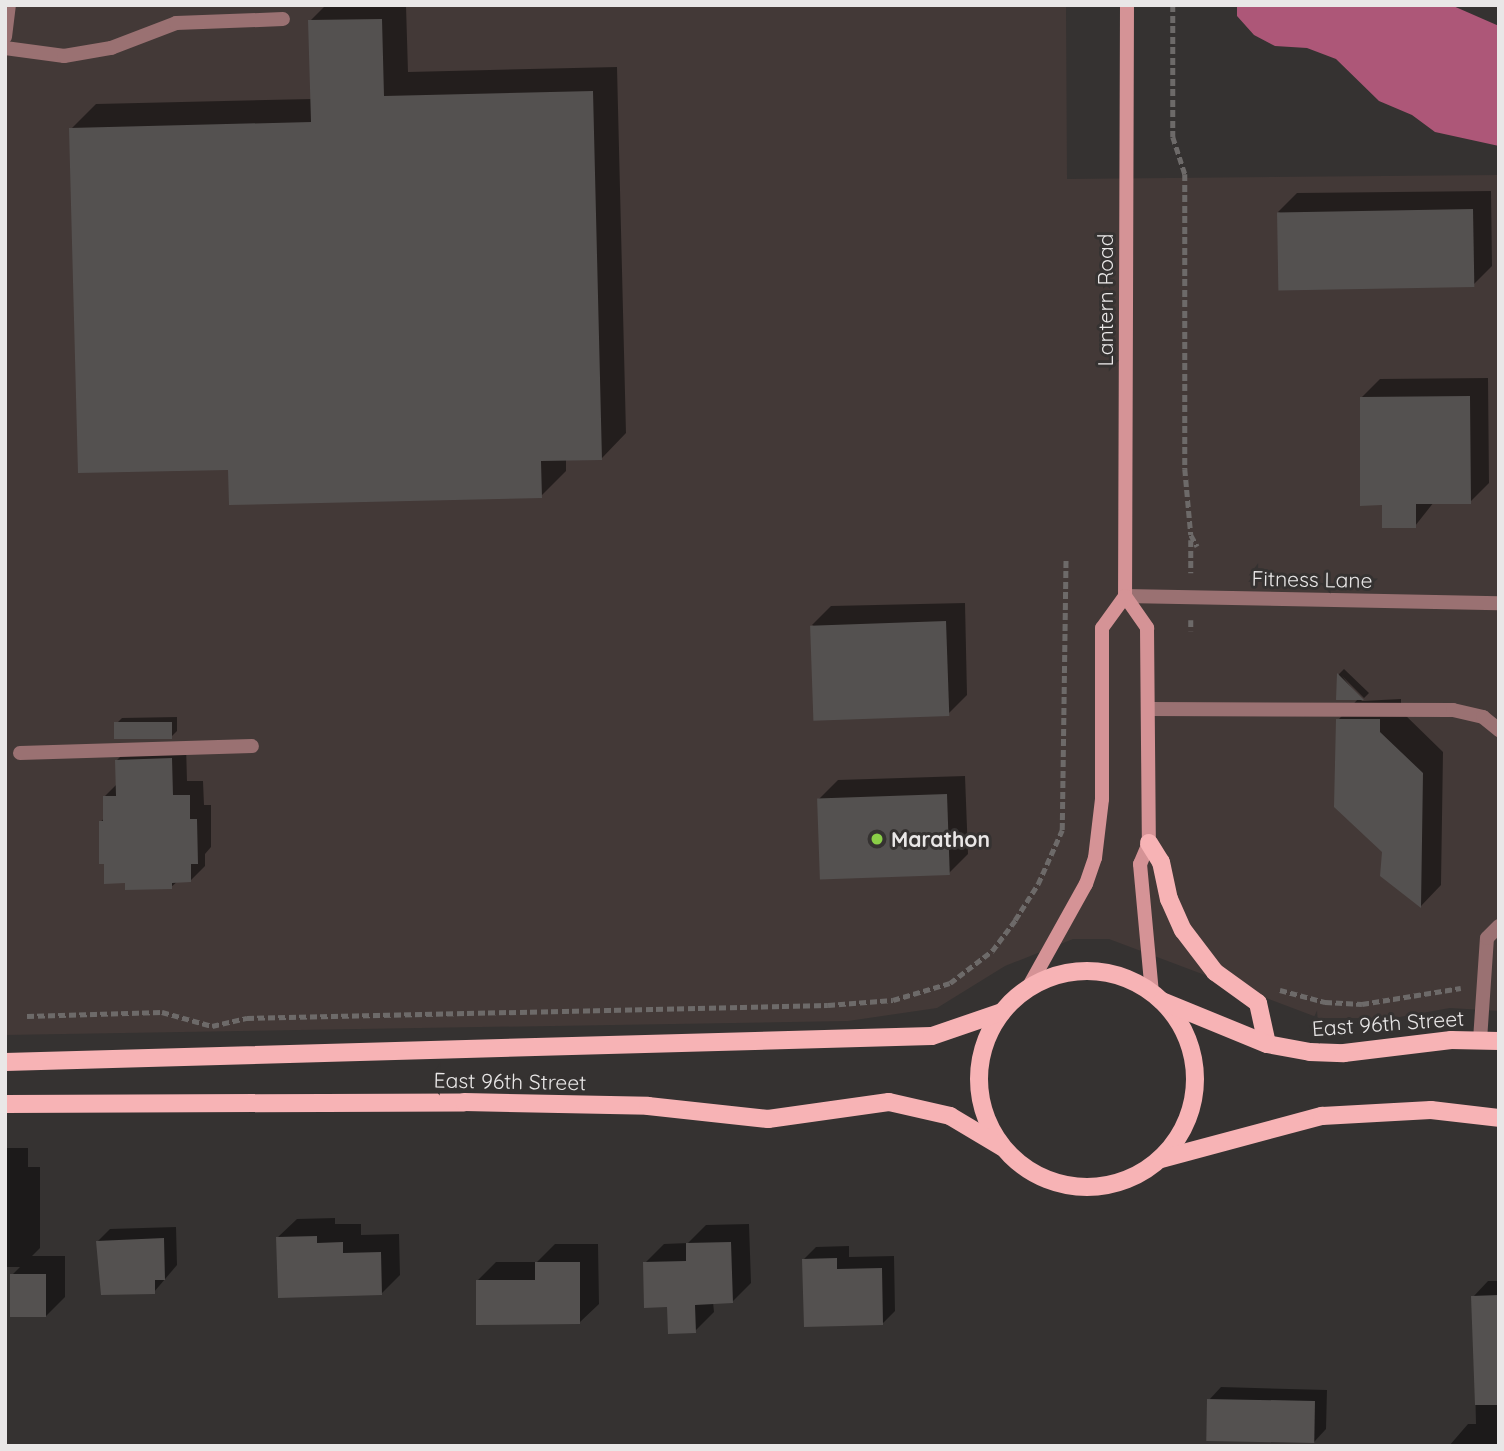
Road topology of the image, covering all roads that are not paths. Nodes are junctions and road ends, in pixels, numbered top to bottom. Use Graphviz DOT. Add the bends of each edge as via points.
graph roads {
  1 [pos="9,5"];
  2 [pos="1127,5"];
  3 [pos="283,19"];
  4 [pos="5,37"];
  5 [pos="5,48"];
  6 [pos="1125,596"];
  7 [pos="1499,603"];
  8 [pos="1148,709"];
  9 [pos="1499,730"];
  10 [pos="252,746"];
  11 [pos="20,753"];
  12 [pos="1149,843"];
  13 [pos="1499,926"];
  14 [pos="1028,988"];
  15 [pos="1157,997"];
  16 [pos="1002,1012"];
  17 [pos="1480,1040"];
  18 [pos="1499,1041"];
  19 [pos="1267,1044"];
  20 [pos="5,1062"];
  21 [pos="5,1104"];
  22 [pos="1499,1118"];
  23 [pos="1002,1147"];
  24 [pos="1161,1159"];
  1 -- 4 [label="street"];
  2 -- 6 [label="street, Lantern Road"];
  3 -- 5 [label="street" via="176,23 111,48 64,56"];
  6 -- 7 [label="street, Fitness Lane"];
  6 -- 8 [label="street" via="1147,628"];
  6 -- 14 [label="street" via="1102,628 1102,799 1095,858 1086,884"];
  8 -- 9 [label="street" via="1453,710 1483,718"];
  8 -- 12 [label="street"];
  10 -- 11 [label="street"];
  12 -- 15 [label="street" via="1140,864"];
  12 -- 19 [label="main road" via="1161,862 1168,899 1183,930 1215,972 1258,1003"];
  13 -- 17 [label="street" via="1487,938"];
  14 -- 15 [label="main road" via="1062,974 1098,971 1132,981"];
  14 -- 16 [label="main road"];
  15 -- 19 [label="main road, East 96th Street"];
  15 -- 24 [label="main road" via="1183,1030 1194,1063 1194,1098 1182,1131"];
  16 -- 20 [label="main road, East 96th Street" via="932,1036"];
  16 -- 23 [label="main road" via="984,1043 978,1079 984,1115"];
  17 -- 18 [label="main road, East 96th Street"];
  17 -- 19 [label="main road, East 96th Street" via="1344,1053"];
  21 -- 23 [label="main road, East 96th Street" via="477,1102 648,1106 768,1119 889,1102 950,1116"];
  22 -- 24 [label="main road" via="1431,1110 1322,1116"];
  23 -- 24 [label="main road" via="1028,1170 1060,1185 1096,1187 1131,1178"];
}
